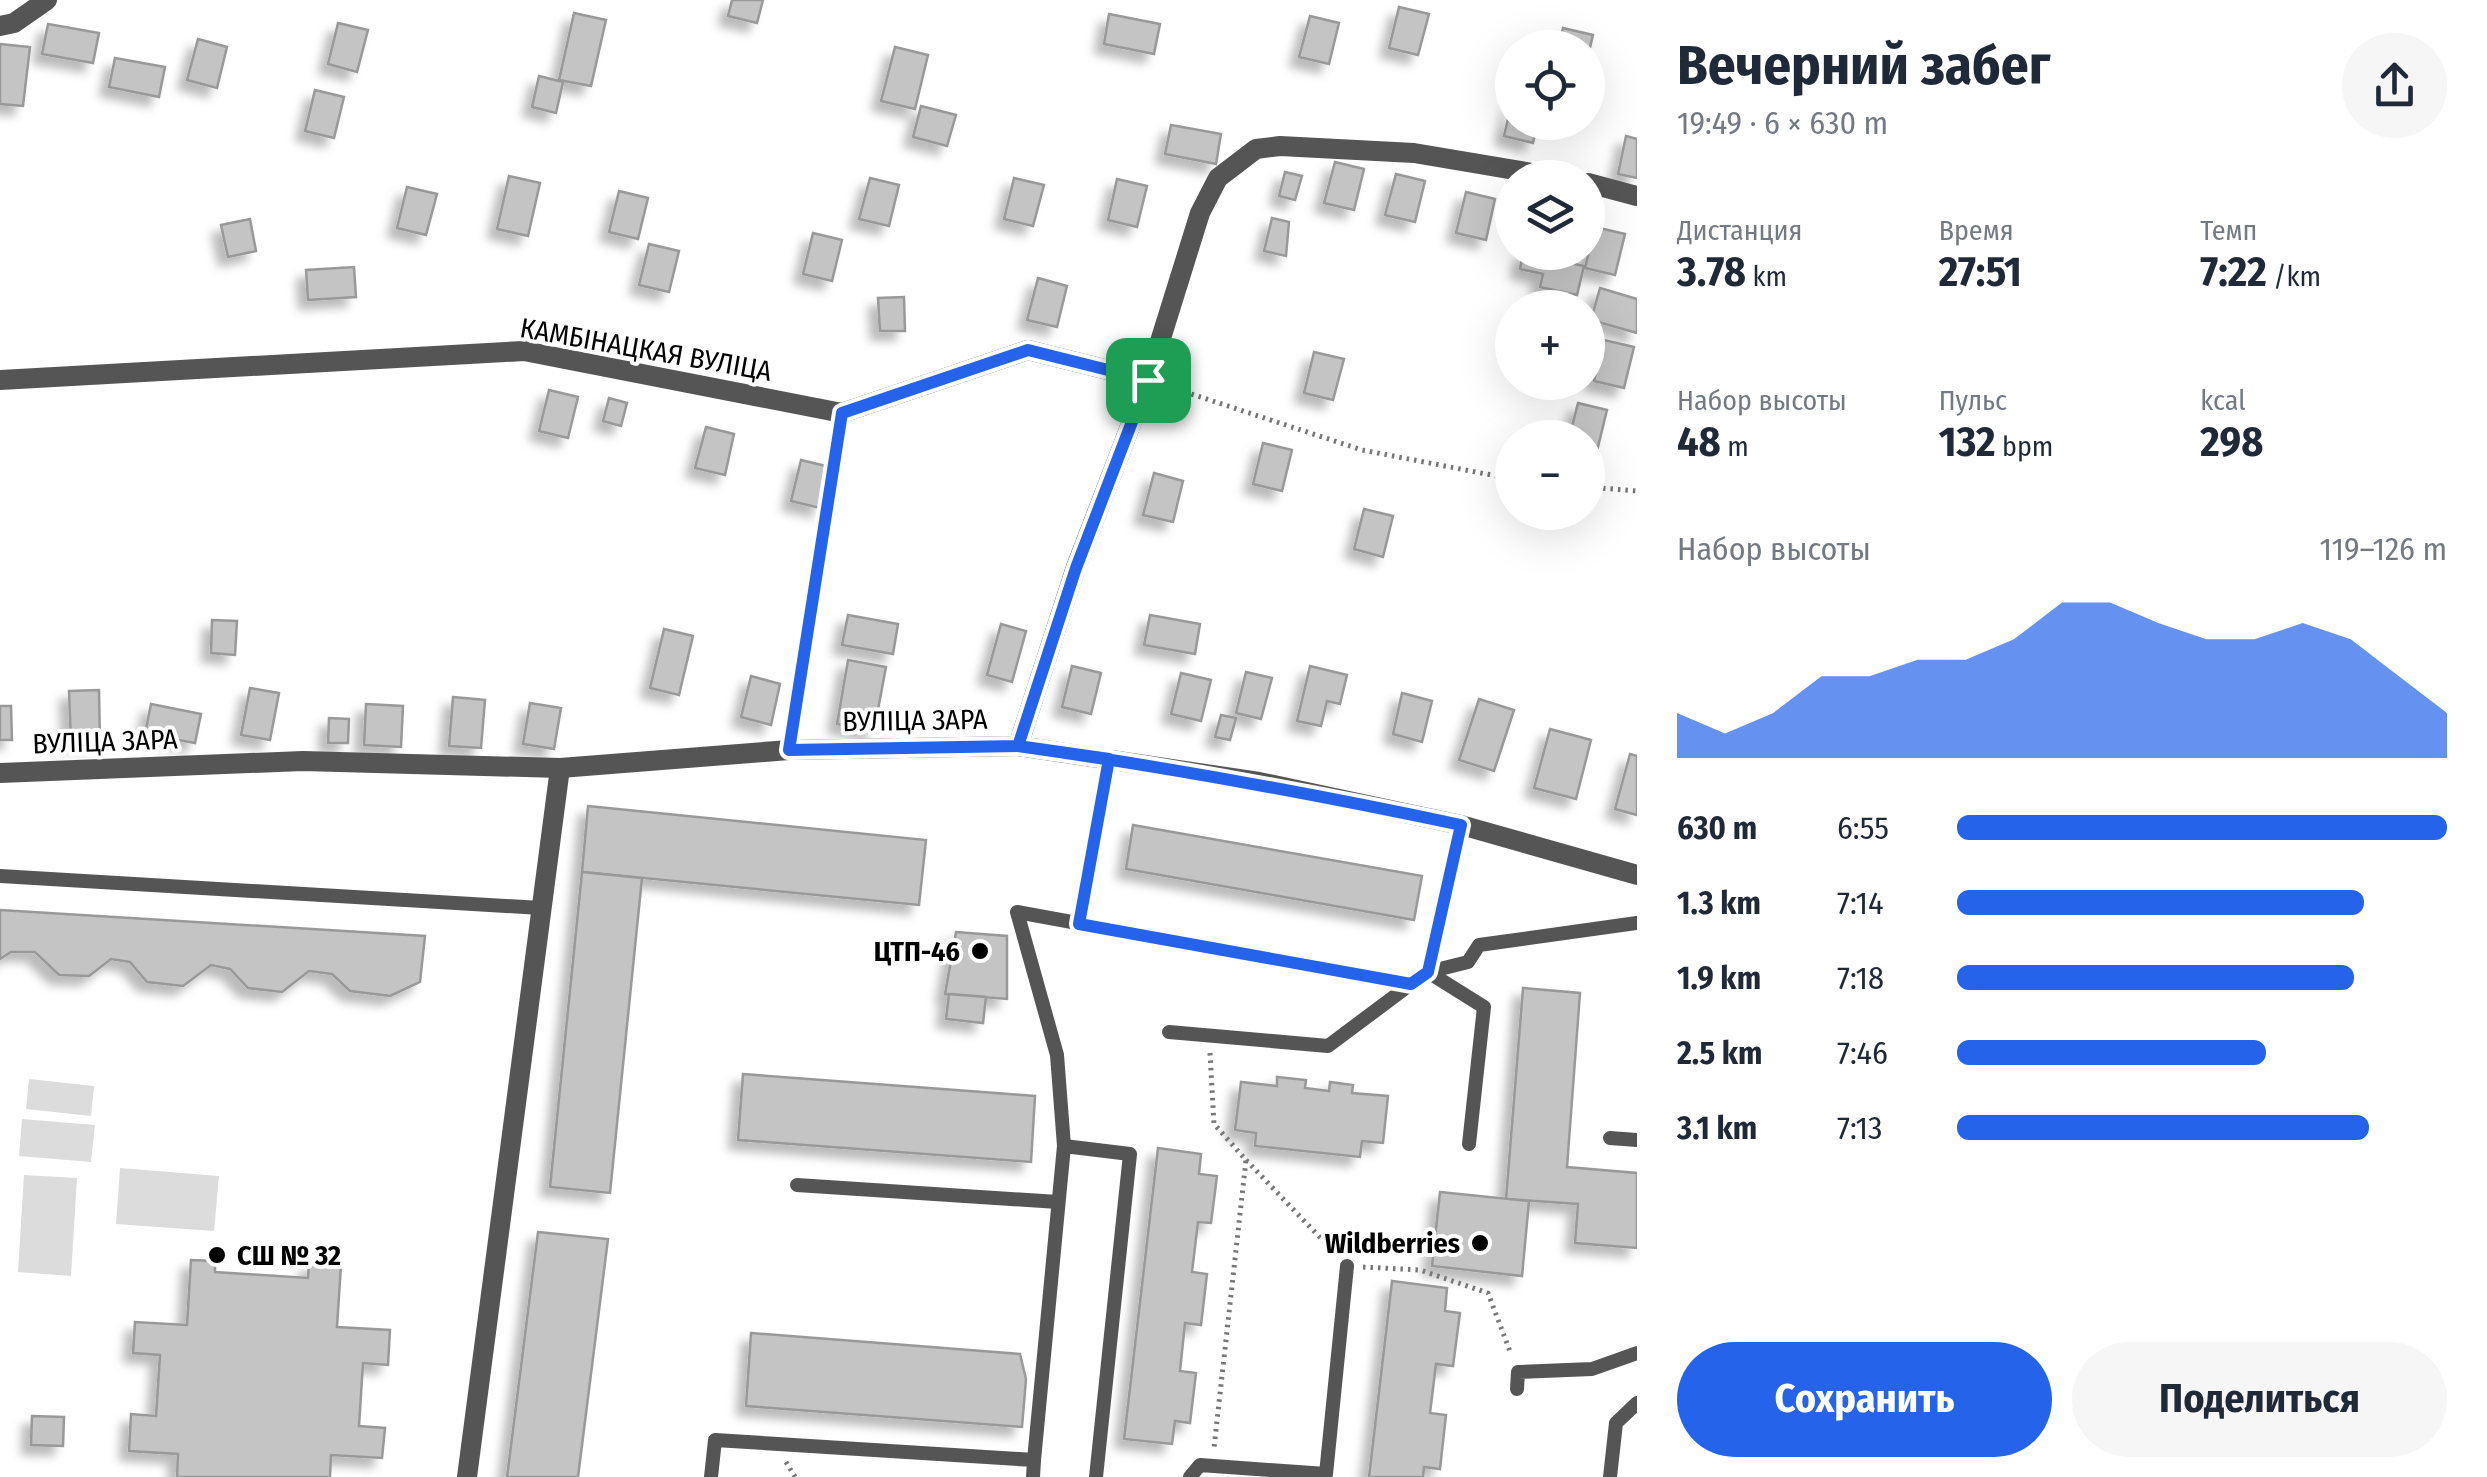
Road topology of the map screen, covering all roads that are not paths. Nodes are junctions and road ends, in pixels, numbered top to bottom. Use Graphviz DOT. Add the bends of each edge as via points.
graph roads {
  1 [pos="48,0"];
  2 [pos="0,26"];
  3 [pos="1495,166"];
  4 [pos="1605,187"];
  5 [pos="1637,196"];
  6 [pos="0,380"];
  7 [pos="1148,380"];
  8 [pos="842,413"];
  9 [pos="1018,746"];
  10 [pos="789,750"];
  11 [pos="1109,759"];
  12 [pos="560,768"];
  13 [pos="0,773"];
  14 [pos="1461,825"];
  15 [pos="1637,875"];
  16 [pos="0,876"];
  17 [pos="541,908"];
  18 [pos="1637,923"];
  19 [pos="1079,924"];
  20 [pos="1428,972"];
  21 [pos="1411,984"];
  22 [pos="1169,1032"];
  23 [pos="1610,1138"];
  24 [pos="1637,1140"];
  25 [pos="1470,1144"];
  26 [pos="1064,1146"];
  27 [pos="796,1185"];
  28 [pos="1058,1202"];
  29 [pos="1348,1266"];
  30 [pos="1637,1352"];
  31 [pos="1518,1380"];
  32 [pos="1637,1403"];
  33 [pos="1034,1460"];
  34 [pos="467,1477"];
  35 [pos="711,1477"];
  36 [pos="1032,1477"];
  37 [pos="1096,1477"];
  38 [pos="1190,1477"];
  39 [pos="1610,1477"];
  1 -- 2 [label="street"];
  3 -- 7 [label="street" via="1414,152 1256,150 1218,178 1200,213"];
  4 -- 5 [label="street"];
  6 -- 8 [label="street, КАМБІНАЦКАЯ ВУЛІЦА" via="524,351"];
  7 -- 8 [label="street, КАМБІНАЦКАЯ ВУЛІЦА" via="1028,350"];
  7 -- 9 [label="street"];
  8 -- 10 [label="lane"];
  9 -- 10 [label="street, ВУЛІЦА ЗАРА"];
  9 -- 11 [label="street, ВУЛІЦА ЗАРА"];
  10 -- 12 [label="street, ВУЛІЦА ЗАРА"];
  11 -- 14 [label="street, ВУЛІЦА ЗАРА" via="1259,782"];
  11 -- 19 [label="lane"];
  12 -- 13 [label="street, ВУЛІЦА ЗАРА" via="303,761"];
  12 -- 17 [label="street"];
  14 -- 15 [label="street, ВУЛІЦА ЗАРА"];
  14 -- 20 [label="lane"];
  16 -- 17 [label="lane"];
  17 -- 34 [label="street"];
  18 -- 20 [label="lane" via="1479,945 1468,962"];
  19 -- 21 [label="lane"];
  19 -- 26 [label="lane" via="1017,912 1057,1055"];
  20 -- 21 [label="lane"];
  20 -- 25 [label="lane" via="1484,1007"];
  21 -- 22 [label="lane" via="1328,1046"];
  23 -- 24 [label="lane"];
  26 -- 28 [label="lane"];
  26 -- 37 [label="lane" via="1130,1154"];
  27 -- 28 [label="lane"];
  28 -- 33 [label="lane"];
  29 -- 38 [label="lane" via="1326,1474 1200,1465"];
  30 -- 31 [label="lane" via="1592,1369"];
  32 -- 39 [label="lane" via="1616,1423"];
  33 -- 35 [label="lane" via="716,1440"];
  33 -- 36 [label="lane"];
}
